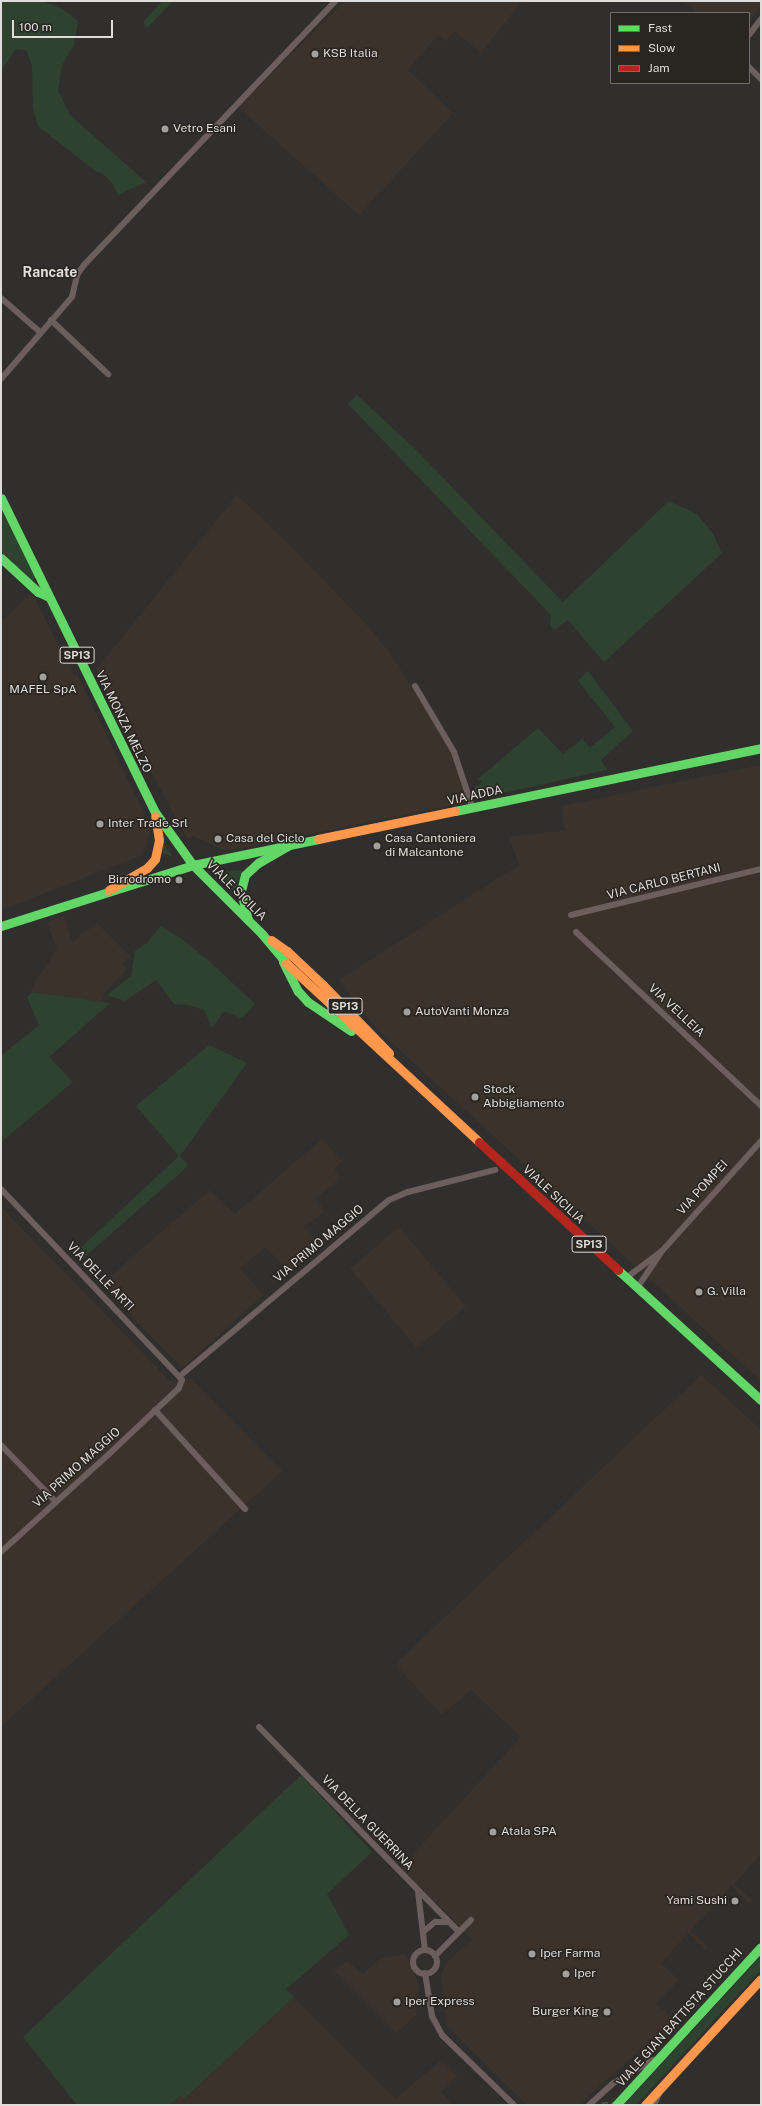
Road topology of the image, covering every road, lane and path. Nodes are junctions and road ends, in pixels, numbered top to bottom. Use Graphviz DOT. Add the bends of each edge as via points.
graph roads {
  1 [pos="335,1"];
  2 [pos="761,19"];
  3 [pos="750,34"];
  4 [pos="750,68"];
  5 [pos="761,79"];
  6 [pos="1,298"];
  7 [pos="50,320"];
  8 [pos="40,332"];
  9 [pos="108,374"];
  10 [pos="1,379"];
  11 [pos="1,498"];
  12 [pos="1,558"];
  13 [pos="49,596"];
  14 [pos="415,686"];
  15 [pos="761,748"];
  16 [pos="473,809"];
  17 [pos="155,812"];
  18 [pos="291,844"];
  19 [pos="193,865"];
  20 [pos="761,869"];
  21 [pos="109,890"];
  22 [pos="571,915"];
  23 [pos="248,920"];
  24 [pos="1,926"];
  25 [pos="576,932"];
  26 [pos="262,934"];
  27 [pos="281,958"];
  28 [pos="310,987"];
  29 [pos="326,988"];
  30 [pos="328,1003"];
  31 [pos="310,1004"];
  32 [pos="364,1037"];
  33 [pos="419,1087"];
  34 [pos="761,1106"];
  35 [pos="761,1141"];
  36 [pos="495,1170"];
  37 [pos="1,1189"];
  38 [pos="662,1251"];
  39 [pos="626,1278"];
  40 [pos="638,1288"];
  41 [pos="181,1378"];
  42 [pos="761,1400"];
  43 [pos="155,1410"];
  44 [pos="1,1445"];
  45 [pos="56,1502"];
  46 [pos="245,1509"];
  47 [pos="1,1552"];
  48 [pos="259,1727"];
  49 [pos="418,1892"];
  50 [pos="471,1920"];
  51 [pos="448,1922"];
  52 [pos="423,1932"];
  53 [pos="459,1932"];
  54 [pos="761,1947"];
  55 [pos="425,1950"];
  56 [pos="435,1956"];
  57 [pos="425,1973"];
  58 [pos="761,1979"];
  59 [pos="662,2055"];
  60 [pos="662,2086"];
  61 [pos="514,2105"];
  62 [pos="589,2105"];
  63 [pos="616,2105"];
  64 [pos="645,2105"];
  65 [pos="654,2105"];
  1 -- 7 [label="street" via="84,265 78,275 72,297"];
  2 -- 3 [label="street"];
  4 -- 5 [label="street"];
  6 -- 8 [label="street"];
  7 -- 8 [label="street"];
  7 -- 9 [label="street"];
  8 -- 10 [label="street"];
  11 -- 13 [label="main road, VIA MONZA MELZO / SP13"];
  12 -- 13 [label="main road" via="38,592"];
  13 -- 17 [label="main road, VIA MONZA MELZO / SP13"];
  14 -- 16 [label="street" via="454,752"];
  15 -- 16 [label="main road, VIA ADDA"];
  16 -- 18 [label="main road, VIA ADDA"];
  17 -- 19 [label="main road, VIA MONZA MELZO / SP13"];
  17 -- 21 [label="main road" via="159,840 156,857 147,868"];
  18 -- 19 [label="main road, VIA ADDA"];
  18 -- 23 [label="main road" via="258,863 245,875 241,891"];
  19 -- 21 [label="main road, VIA ADDA"];
  19 -- 23 [label="main road, VIALE SICILIA / SP13"];
  20 -- 22 [label="street, VIA CARLO BERTANI"];
  21 -- 24 [label="main road"];
  23 -- 26 [label="main road, VIALE SICILIA / SP13"];
  25 -- 34 [label="street, VIA VELLEIA"];
  26 -- 27 [label="main road, VIALE SICILIA / SP13"];
  26 -- 29 [label="main road, VIALE SICILIA / SP13" via="287,952"];
  27 -- 28 [label="main road, VIALE SICILIA / SP13"];
  27 -- 31 [label="main road" via="294,986"];
  28 -- 29 [label="main road"];
  28 -- 30 [label="main road, VIALE SICILIA / SP13"];
  28 -- 31 [label="main road" via="306,995"];
  29 -- 30 [label="main road"];
  29 -- 33 [label="main road, VIALE SICILIA / SP13" via="370,1030"];
  30 -- 31 [label="main road" via="321,1008"];
  30 -- 32 [label="main road, VIALE SICILIA / SP13"];
  31 -- 32 [label="main road"];
  32 -- 33 [label="main road, VIALE SICILIA / SP13"];
  33 -- 39 [label="main road, VIALE SICILIA / SP13"];
  35 -- 38 [label="street, VIA POMPEI"];
  36 -- 41 [label="street, VIA PRIMO MAGGIO" via="408,1192 389,1200"];
  37 -- 41 [label="street, VIA DELLE ARTI"];
  38 -- 39 [label="street, VIA POMPEI"];
  38 -- 40 [label="street, VIA POMPEI"];
  39 -- 40 [label="main road, VIALE SICILIA / SP13"];
  40 -- 42 [label="main road, VIALE SICILIA / SP13"];
  41 -- 43 [label="street, VIA PRIMO MAGGIO" via="179,1388"];
  43 -- 45 [label="street, VIA PRIMO MAGGIO"];
  43 -- 46 [label="street"];
  44 -- 45 [label="street"];
  45 -- 47 [label="street, VIA PRIMO MAGGIO"];
  48 -- 49 [label="street, VIA DELLA GUERRINA"];
  49 -- 51 [label="street, VIA DELLA GUERRINA"];
  49 -- 52 [label="street"];
  50 -- 53 [label="street"];
  51 -- 52 [label="street" via="435,1922"];
  51 -- 53 [label="street, VIA DELLA GUERRINA"];
  52 -- 55 [label="street"];
  53 -- 56 [label="street"];
  54 -- 59 [label="main road, VIALE GIAN BATTISTA STUCCHI"];
  55 -- 56 [label="street"];
  55 -- 57 [label="street" via="418,1952 414,1961 417,1970"];
  56 -- 57 [label="street" via="436,1966 431,1972"];
  57 -- 61 [label="street" via="432,2016 442,2035"];
  58 -- 60 [label="main road"];
  59 -- 62 [label="street" via="612,2084"];
  59 -- 63 [label="main road, VIALE GIAN BATTISTA STUCCHI"];
  60 -- 64 [label="main road"];
  60 -- 65 [label="street"];
}
